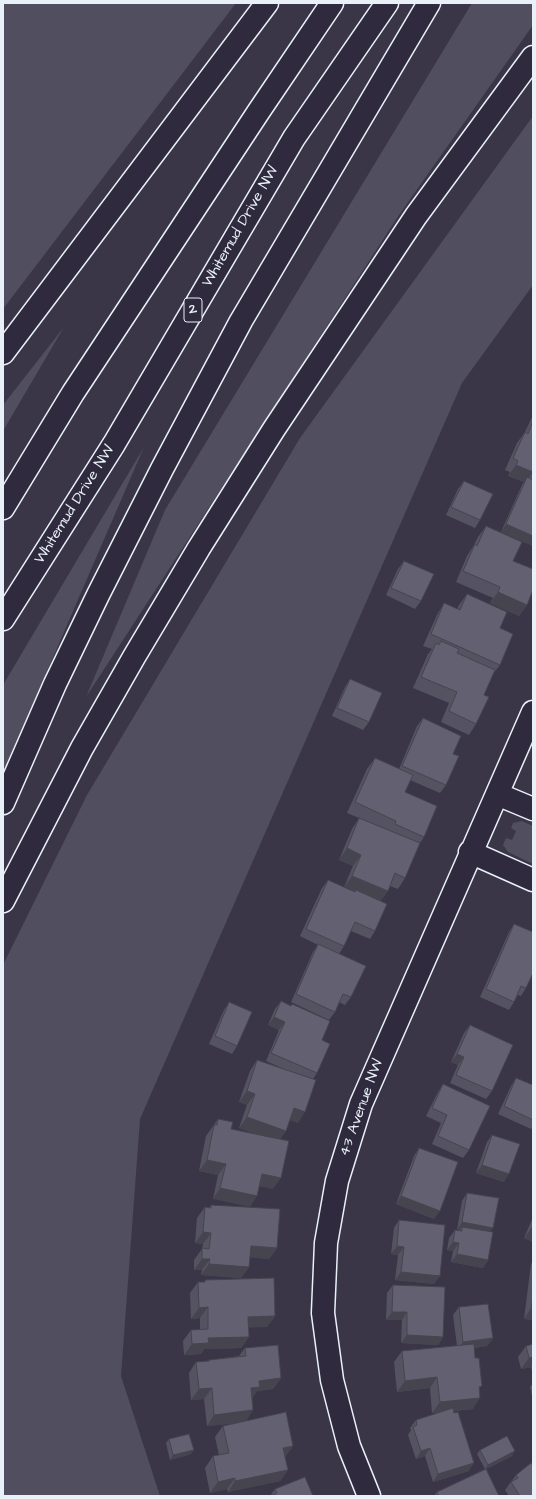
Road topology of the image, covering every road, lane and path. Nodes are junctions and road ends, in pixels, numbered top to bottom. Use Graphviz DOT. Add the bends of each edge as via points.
graph roads {
  1 [pos="267,3"];
  2 [pos="332,3"];
  3 [pos="387,3"];
  4 [pos="429,3"];
  5 [pos="533,56"];
  6 [pos="3,353"];
  7 [pos="3,508"];
  8 [pos="3,619"];
  9 [pos="533,712"];
  10 [pos="497,794"];
  11 [pos="3,803"];
  12 [pos="533,809"];
  13 [pos="470,852"];
  14 [pos="533,880"];
  15 [pos="3,901"];
  16 [pos="369,1496"];
  1 -- 6 [label="main road"];
  2 -- 7 [label="main road" via="73,393"];
  3 -- 8 [label="main road, Whitemud Drive NW / 2" via="294,138 114,444"];
  4 -- 11 [label="main road" via="241,321 98,595 55,684"];
  5 -- 15 [label="main road" via="416,216 216,521 82,748"];
  9 -- 10 [label="main road, 43 Avenue NW"];
  10 -- 12 [label="main road"];
  10 -- 13 [label="main road, 43 Avenue NW"];
  13 -- 14 [label="main road"];
  13 -- 16 [label="main road, 43 Avenue NW" via="361,1104 337,1181 326,1243 323,1313 332,1380 349,1446"];
}
